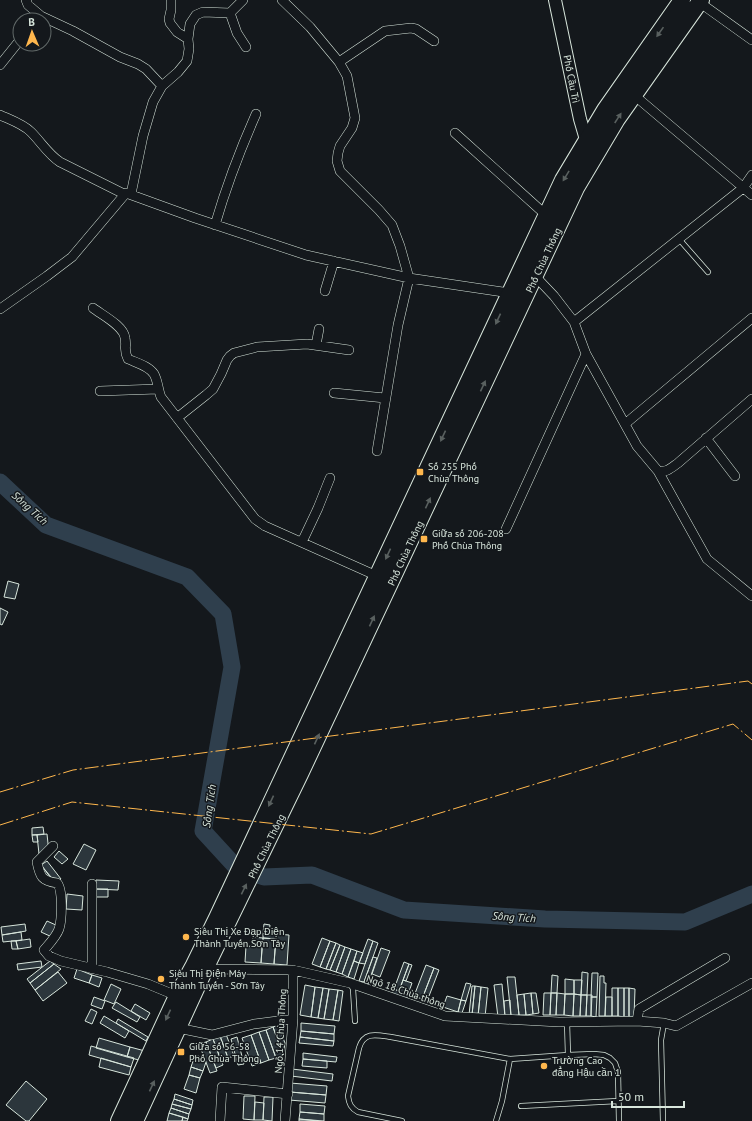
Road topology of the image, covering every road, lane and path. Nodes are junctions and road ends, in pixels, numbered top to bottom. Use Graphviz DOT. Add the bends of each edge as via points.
graph roads {
  1 [pos="26,0"];
  2 [pos="171,0"];
  3 [pos="242,0"];
  4 [pos="282,0"];
  5 [pos="555,0"];
  6 [pos="682,0"];
  7 [pos="700,1"];
  8 [pos="33,12"];
  9 [pos="230,13"];
  10 [pos="52,23"];
  11 [pos="188,39"];
  12 [pos="752,40"];
  13 [pos="434,41"];
  14 [pos="246,47"];
  15 [pos="12,50"];
  16 [pos="339,62"];
  17 [pos="0,65"];
  18 [pos="162,86"];
  19 [pos="634,95"];
  20 [pos="256,114"];
  21 [pos="0,115"];
  22 [pos="455,132"];
  23 [pos="592,147"];
  24 [pos="752,175"];
  25 [pos="743,188"];
  26 [pos="128,194"];
  27 [pos="752,195"];
  28 [pos="547,216"];
  29 [pos="215,225"];
  30 [pos="679,239"];
  31 [pos="334,262"];
  32 [pos="708,272"];
  33 [pos="535,276"];
  34 [pos="409,278"];
  35 [pos="325,291"];
  36 [pos="510,293"];
  37 [pos="93,308"];
  38 [pos="0,309"];
  39 [pos="752,318"];
  40 [pos="574,322"];
  41 [pos="319,329"];
  42 [pos="316,345"];
  43 [pos="349,350"];
  44 [pos="586,354"];
  45 [pos="158,389"];
  46 [pos="100,391"];
  47 [pos="334,393"];
  48 [pos="385,398"];
  49 [pos="752,399"];
  50 [pos="177,418"];
  51 [pos="625,424"];
  52 [pos="706,438"];
  53 [pos="377,450"];
  54 [pos="658,471"];
  55 [pos="735,476"];
  56 [pos="330,478"];
  57 [pos="506,529"];
  58 [pos="302,542"];
  59 [pos="377,576"];
  60 [pos="752,596"];
  61 [pos="294,770"];
  62 [pos="53,846"];
  63 [pos="92,884"];
  64 [pos="725,958"];
  65 [pos="200,967"];
  66 [pos="92,969"];
  67 [pos="294,970"];
  68 [pos="350,983"];
  69 [pos="752,983"];
  70 [pos="177,996"];
  71 [pos="293,1019"];
  72 [pos="355,1020"];
  73 [pos="637,1021"];
  74 [pos="567,1022"];
  75 [pos="664,1023"];
  76 [pos="178,1028"];
  77 [pos="568,1055"];
  78 [pos="510,1059"];
  79 [pos="288,1094"];
  80 [pos="618,1100"];
  81 [pos="521,1106"];
  82 [pos="498,1119"];
  83 [pos="119,1121"];
  84 [pos="135,1121"];
  85 [pos="220,1121"];
  86 [pos="285,1121"];
  87 [pos="402,1121"];
  88 [pos="619,1121"];
  89 [pos="663,1121"];
  1 -- 8 [label="street"];
  2 -- 11 [label="street" via="170,23 177,32"];
  3 -- 9 [label="street"];
  4 -- 16 [label="street" via="310,27"];
  5 -- 23 [label="street, Phố Cầu Trì" via="580,119"];
  6 -- 23 [label="highway, Phố Chùa Thông, one-way" via="605,110"];
  7 -- 12 [label="street"];
  7 -- 19 [label="highway, Phố Chùa Thông"];
  9 -- 11 [label="street" via="203,12 196,15 190,24"];
  9 -- 14 [label="street" via="237,33"];
  10 -- 18 [label="street" via="138,64"];
  11 -- 18 [label="street" via="187,61"];
  13 -- 16 [label="street" via="416,29 389,30"];
  15 -- 17 [label="street"];
  16 -- 34 [label="street" via="346,76 355,118 338,153 340,171 392,225"];
  18 -- 26 [label="street" via="153,102"];
  23 -- 19 [label="highway, Phố Chùa Thông, one-way"];
  19 -- 25 [label="street"];
  20 -- 29 [label="street" via="231,175"];
  21 -- 26 [label="street" via="31,132 60,162"];
  22 -- 28 [label="street"];
  23 -- 28 [label="highway, Phố Chùa Thông, one-way" via="563,180"];
  23 -- 33 [label="highway, Phố Chùa Thông"];
  24 -- 25 [label="street"];
  25 -- 27 [label="street"];
  25 -- 30 [label="street"];
  26 -- 29 [label="street"];
  26 -- 38 [label="street" via="72,257"];
  28 -- 36 [label="highway, Phố Chùa Thông"];
  29 -- 31 [label="street"];
  30 -- 32 [label="lane"];
  30 -- 40 [label="street"];
  31 -- 34 [label="street"];
  31 -- 35 [label="street"];
  33 -- 40 [label="street"];
  61 -- 33 [label="highway, Phố Chùa Thông, one-way"];
  34 -- 36 [label="street"];
  34 -- 48 [label="street"];
  36 -- 59 [label="highway, Phố Chùa Thông, one-way"];
  37 -- 45 [label="street" via="122,330 126,339 125,352 128,360 150,370"];
  39 -- 51 [label="street"];
  40 -- 44 [label="street"];
  41 -- 42 [label="street"];
  42 -- 43 [label="street"];
  42 -- 50 [label="street" via="257,347 234,353 227,360 213,388"];
  44 -- 51 [label="street"];
  44 -- 57 [label="street"];
  45 -- 46 [label="street"];
  45 -- 50 [label="street"];
  47 -- 48 [label="street"];
  48 -- 53 [label="street"];
  49 -- 52 [label="street"];
  50 -- 58 [label="street" via="256,519 265,526"];
  51 -- 54 [label="street" via="637,446"];
  52 -- 54 [label="street" via="678,463 666,471"];
  52 -- 55 [label="street"];
  54 -- 60 [label="street" via="707,559"];
  56 -- 58 [label="street"];
  58 -- 59 [label="street"];
  59 -- 61 [label="highway, Phố Chùa Thông"];
  61 -- 65 [label="highway, Phố Chùa Thông"];
  62 -- 66 [label="street" via="37,862 39,873 47,881 57,883 61,894 61,921 44,950 49,956 61,961"];
  63 -- 66 [label="street"];
  64 -- 73 [label="street" via="639,1009"];
  65 -- 67 [label="street, Ngõ 18 Chùa thông"];
  65 -- 70 [label="highway, Phố Chùa Thông"];
  65 -- 76 [label="highway, Phố Chùa Thông"];
  66 -- 70 [label="street" via="148,984"];
  67 -- 68 [label="street, Ngõ 18 Chùa thông"];
  67 -- 71 [label="street, Ngõ 14 Chùa Thông"];
  68 -- 72 [label="lane" via="353,989"];
  68 -- 74 [label="street, Ngõ 18 Chùa thông" via="446,1016"];
  69 -- 75 [label="street, Ngõ 18 Chùa thông" via="676,1026"];
  70 -- 83 [label="highway, Phố Chùa Thông, one-way"];
  71 -- 76 [label="street" via="254,1024 212,1035"];
  71 -- 79 [label="street, Ngõ 14 Chùa Thông"];
  73 -- 74 [label="street, Ngõ 18 Chùa thông"];
  73 -- 75 [label="street, Ngõ 18 Chùa thông"];
  74 -- 77 [label="lane"];
  75 -- 89 [label="lane" via="661,1040"];
  84 -- 76 [label="highway, Phố Chùa Thông, one-way"];
  77 -- 78 [label="lane"];
  77 -- 80 [label="lane" via="594,1054 610,1058 618,1072"];
  78 -- 82 [label="lane"];
  78 -- 87 [label="lane" via="391,1037 370,1035 364,1038 360,1043 348,1096 349,1104 358,1112"];
  79 -- 85 [label="street" via="222,1087"];
  79 -- 86 [label="street, Ngõ 14 Chùa Thông"];
  80 -- 81 [label="lane"];
  80 -- 88 [label="lane"];
}
